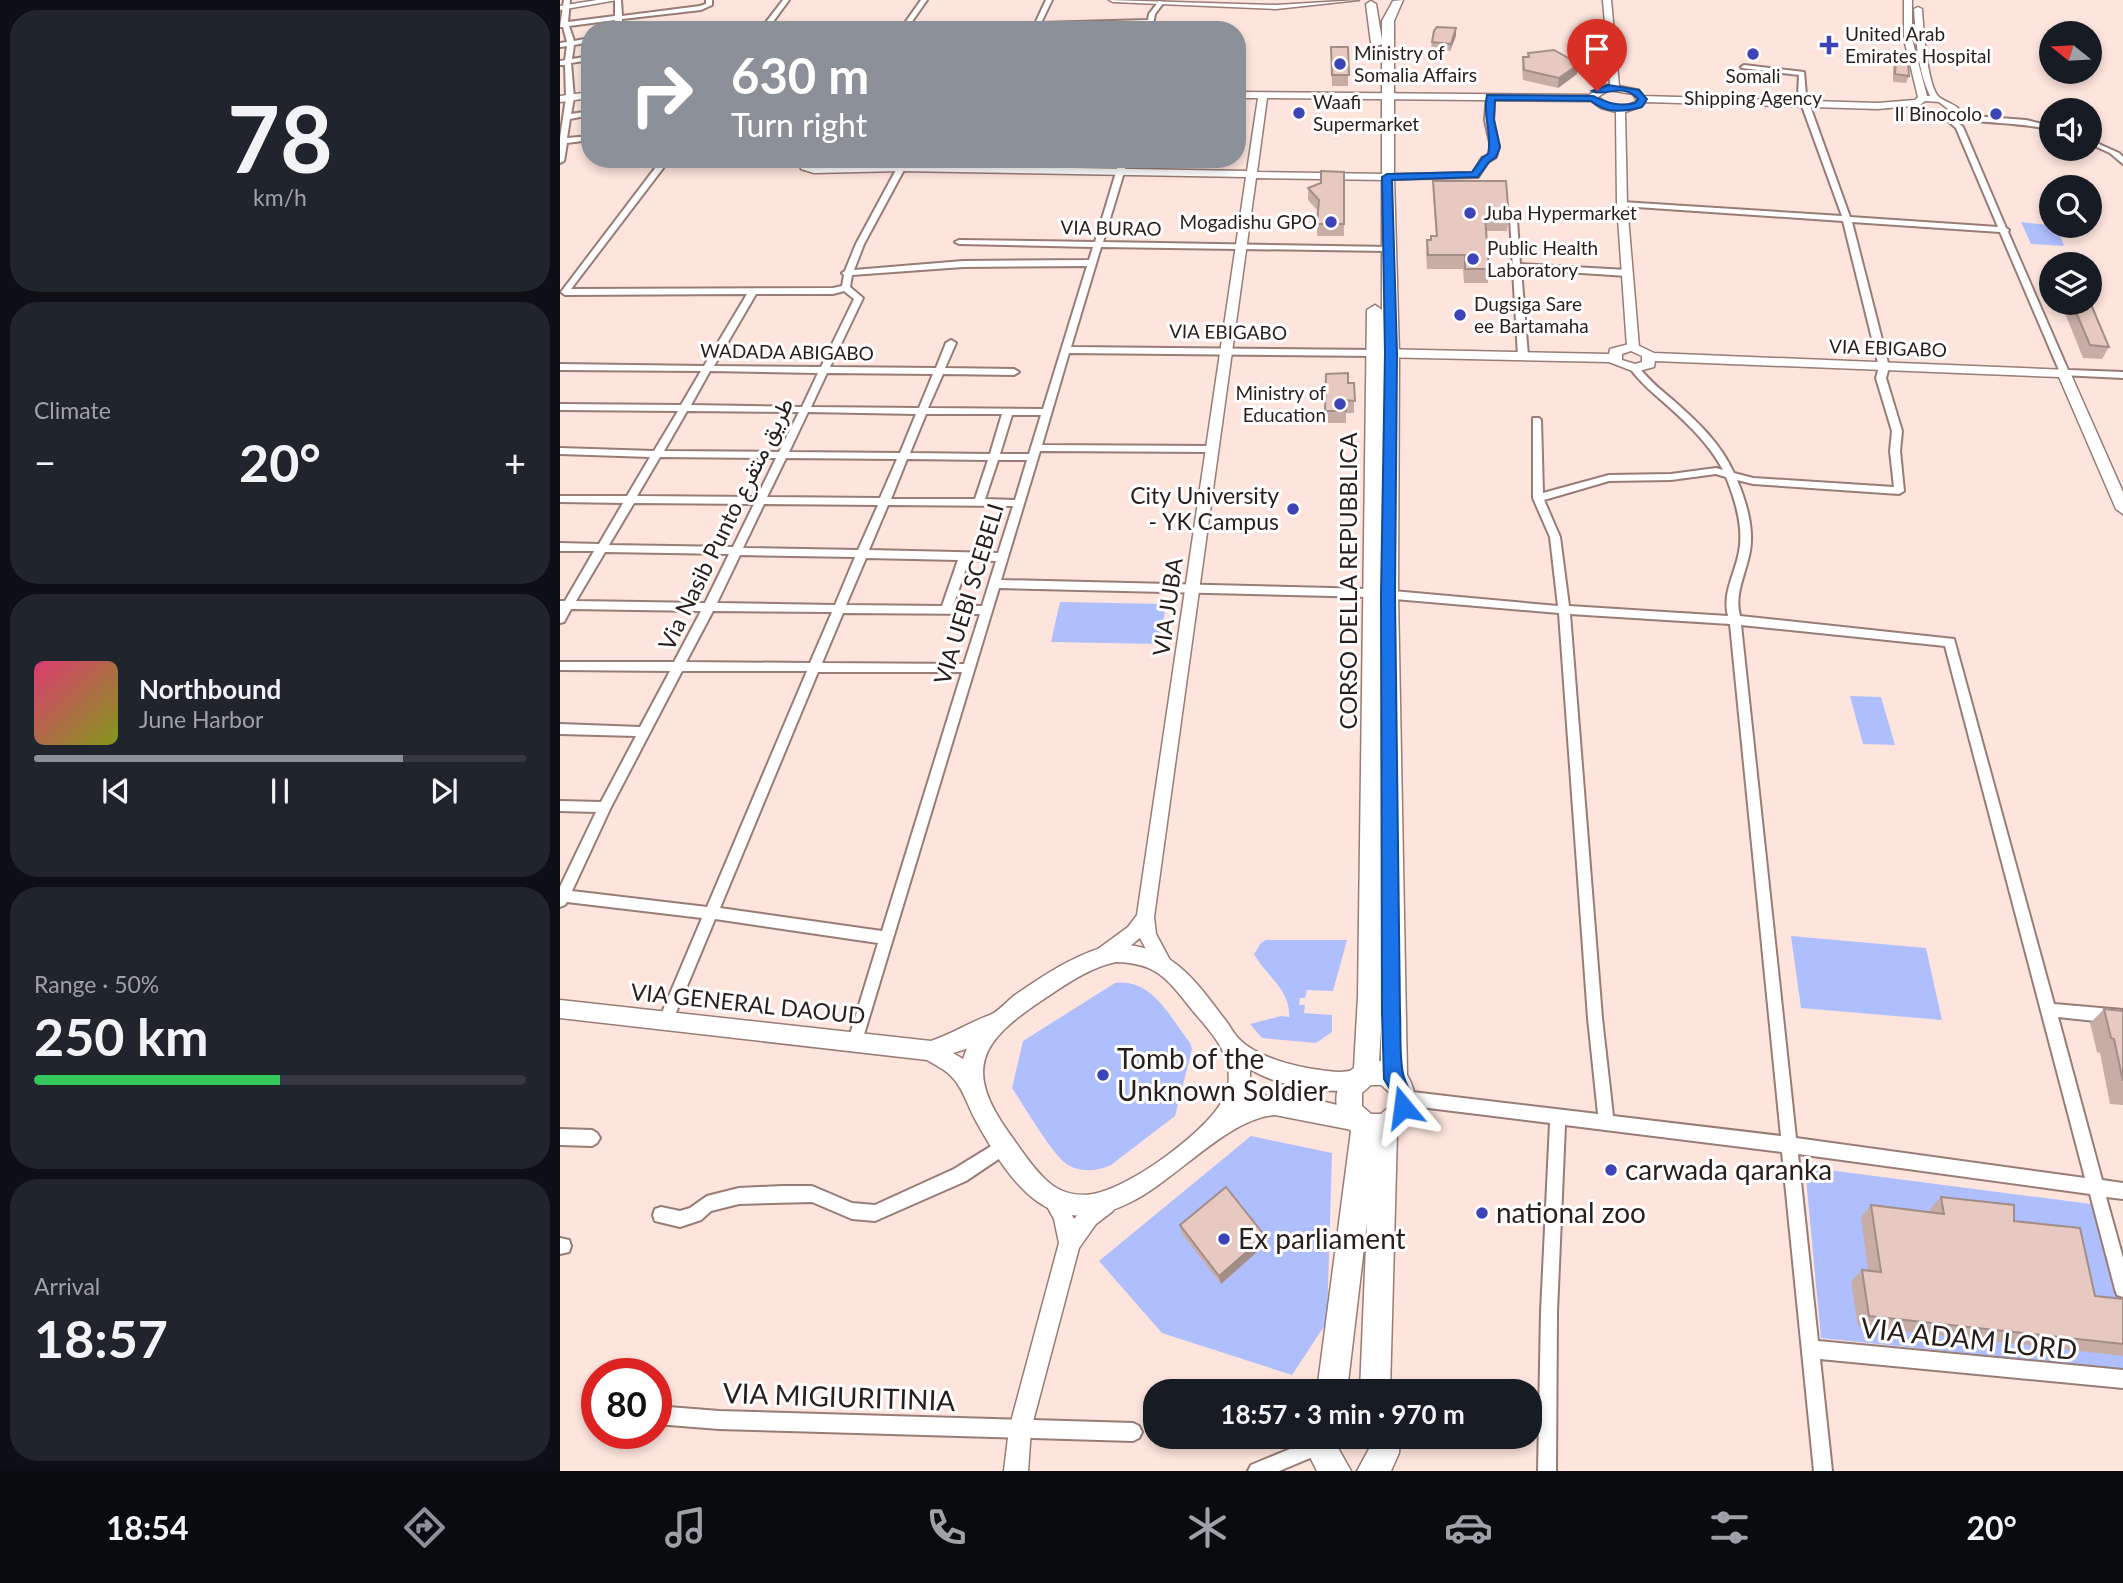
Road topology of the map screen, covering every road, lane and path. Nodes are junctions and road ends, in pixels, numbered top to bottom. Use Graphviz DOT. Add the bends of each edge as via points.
graph roads {
  1 [pos="616,0"];
  2 [pos="786,0"];
  3 [pos="924,0"];
  4 [pos="1049,0"];
  5 [pos="1113,0"];
  6 [pos="1607,0"];
  7 [pos="1908,0"];
  8 [pos="1917,0"];
  9 [pos="1363,1"];
  10 [pos="1398,1"];
  11 [pos="1161,2"];
  12 [pos="565,5"];
  13 [pos="710,5"];
  14 [pos="620,16"];
  15 [pos="588,21"];
  16 [pos="620,21"];
  17 [pos="770,21"];
  18 [pos="909,21"];
  19 [pos="1039,21"];
  20 [pos="1151,21"];
  21 [pos="581,22"];
  22 [pos="562,25"];
  23 [pos="581,41"];
  24 [pos="571,43"];
  25 [pos="560,45"];
  26 [pos="564,63"];
  27 [pos="1744,67"];
  28 [pos="1615,87"];
  29 [pos="1246,95"];
  30 [pos="1263,95"];
  31 [pos="1383,96"];
  32 [pos="1490,97"];
  33 [pos="565,98"];
  34 [pos="1593,98"];
  35 [pos="1935,98"];
  36 [pos="1643,99"];
  37 [pos="1919,100"];
  38 [pos="1806,105"];
  39 [pos="1878,106"];
  40 [pos="1622,109"];
  41 [pos="1927,113"];
  42 [pos="1946,114"];
  43 [pos="581,115"];
  44 [pos="568,117"];
  45 [pos="2039,124"];
  46 [pos="581,139"];
  47 [pos="562,142"];
  48 [pos="2102,147"];
  49 [pos="560,161"];
  50 [pos="2123,162"];
  51 [pos="659,168"];
  52 [pos="807,168"];
  53 [pos="901,168"];
  54 [pos="1121,168"];
  55 [pos="1119,173"];
  56 [pos="1252,173"];
  57 [pos="1381,176"];
  58 [pos="1622,204"];
  59 [pos="1513,220"];
  60 [pos="1847,220"];
  61 [pos="2005,230"];
  62 [pos="959,242"];
  63 [pos="1098,243"];
  64 [pos="1242,245"];
  65 [pos="1381,248"];
  66 [pos="1092,263"];
  67 [pos="1517,266"];
  68 [pos="846,273"];
  69 [pos="1628,274"];
  70 [pos="846,288"];
  71 [pos="752,293"];
  72 [pos="951,343"];
  73 [pos="1633,347"];
  74 [pos="1065,350"];
  75 [pos="1227,351"];
  76 [pos="1383,353"];
  77 [pos="1524,356"];
  78 [pos="1614,358"];
  79 [pos="1650,358"];
  80 [pos="560,367"];
  81 [pos="1884,368"];
  82 [pos="708,369"];
  83 [pos="1635,369"];
  84 [pos="825,370"];
  85 [pos="939,371"];
  86 [pos="1014,372"];
  87 [pos="2064,373"];
  88 [pos="2123,375"];
  89 [pos="560,407"];
  90 [pos="685,408"];
  91 [pos="807,410"];
  92 [pos="923,411"];
  93 [pos="1008,412"];
  94 [pos="1046,412"];
  95 [pos="1536,420"];
  96 [pos="1212,449"];
  97 [pos="560,451"];
  98 [pos="1034,452"];
  99 [pos="657,454"];
  100 [pos="783,455"];
  101 [pos="904,456"];
  102 [pos="993,457"];
  103 [pos="1730,475"];
  104 [pos="1538,498"];
  105 [pos="560,499"];
  106 [pos="631,499"];
  107 [pos="762,500"];
  108 [pos="884,501"];
  109 [pos="979,502"];
  110 [pos="1019,503"];
  111 [pos="2123,509"];
  112 [pos="560,547"];
  113 [pos="602,548"];
  114 [pos="736,551"];
  115 [pos="863,554"];
  116 [pos="965,556"];
  117 [pos="1002,556"];
  118 [pos="994,584"];
  119 [pos="1192,588"];
  120 [pos="1380,594"];
  121 [pos="564,605"];
  122 [pos="710,605"];
  123 [pos="839,608"];
  124 [pos="946,610"];
  125 [pos="986,610"];
  126 [pos="1564,610"];
  127 [pos="560,619"];
  128 [pos="1735,620"];
  129 [pos="560,666"];
  130 [pos="678,667"];
  131 [pos="814,667"];
  132 [pos="968,668"];
  133 [pos="560,729"];
  134 [pos="644,732"];
  135 [pos="560,806"];
  136 [pos="605,807"];
  137 [pos="561,897"];
  138 [pos="711,913"];
  139 [pos="1145,917"];
  140 [pos="886,938"];
  141 [pos="1104,955"];
  142 [pos="1161,962"];
  143 [pos="560,1009"];
  144 [pos="2048,1010"];
  145 [pos="1004,1014"];
  146 [pos="2123,1017"];
  147 [pos="665,1022"];
  148 [pos="855,1041"];
  149 [pos="1232,1046"];
  150 [pos="931,1051"];
  151 [pos="1362,1077"];
  152 [pos="973,1089"];
  153 [pos="1399,1089"];
  154 [pos="1558,1116"];
  155 [pos="1606,1122"];
  156 [pos="1369,1123"];
  157 [pos="1210,1135"];
  158 [pos="560,1137"];
  159 [pos="592,1138"];
  160 [pos="1006,1145"];
  161 [pos="1789,1145"];
  162 [pos="2096,1188"];
  163 [pos="2123,1191"];
  164 [pos="1053,1199"];
  165 [pos="1106,1204"];
  166 [pos="660,1215"];
  167 [pos="1070,1243"];
  168 [pos="2123,1289"];
  169 [pos="1810,1349"];
  170 [pos="1334,1379"];
  171 [pos="1375,1379"];
  172 [pos="2123,1380"];
  173 [pos="672,1416"];
  174 [pos="1020,1429"];
  175 [pos="1133,1432"];
  176 [pos="1328,1458"];
  177 [pos="1016,1471"];
  178 [pos="1257,1471"];
  179 [pos="1547,1471"];
  180 [pos="1823,1471"];
  1 -- 12 [label="street"];
  1 -- 14 [label="street"];
  2 -- 17 [label="street"];
  3 -- 18 [label="street"];
  4 -- 19 [label="street"];
  5 -- 11 [label="street"];
  6 -- 28 [label="street"];
  7 -- 37 [label="street" via="1908,39"];
  8 -- 35 [label="street" via="1923,64"];
  9 -- 10 [label="highway"];
  9 -- 11 [label="street" via="1276,7"];
  9 -- 31 [label="highway" via="1377,25"];
  10 -- 31 [label="highway" via="1388,21"];
  11 -- 20 [label="street"];
  12 -- 22 [label="street"];
  13 -- 14 [label="street"];
  14 -- 15 [label="street"];
  14 -- 16 [label="street"];
  21 -- 22 [label="street"];
  22 -- 24 [label="street"];
  23 -- 24 [label="street"];
  24 -- 25 [label="street"];
  24 -- 26 [label="street"];
  26 -- 33 [label="street"];
  27 -- 38 [label="street" via="1801,73"];
  28 -- 34 [label="street" via="1597,91"];
  28 -- 36 [label="street" via="1636,92"];
  29 -- 30 [label="street"];
  30 -- 31 [label="street"];
  30 -- 56 [label="street, VIA JUBA"];
  31 -- 32 [label="street"];
  31 -- 57 [label="highway"];
  32 -- 34 [label="street"];
  32 -- 57 [label="street" via="1495,147 1475,175"];
  33 -- 44 [label="street"];
  34 -- 40 [label="street" via="1603,106"];
  35 -- 37 [label="street"];
  35 -- 42 [label="street" via="1951,105"];
  36 -- 38 [label="street"];
  36 -- 40 [label="street" via="1639,105"];
  37 -- 39 [label="street"];
  37 -- 41 [label="street" via="1917,108"];
  38 -- 39 [label="street"];
  38 -- 60 [label="street"];
  39 -- 41 [label="street"];
  40 -- 58 [label="street"];
  41 -- 42 [label="street"];
  42 -- 45 [label="street"];
  42 -- 61 [label="street" via="1959,127"];
  43 -- 44 [label="street"];
  44 -- 47 [label="street"];
  46 -- 47 [label="street"];
  47 -- 49 [label="street"];
  48 -- 50 [label="street"];
  51 -- 71 [label="street" via="565,292"];
  52 -- 53 [label="street"];
  53 -- 55 [label="street"];
  53 -- 68 [label="street, Via Nasib Punto طريق متفرع"];
  54 -- 55 [label="street, VIA UEBI SCEBELI"];
  55 -- 56 [label="street"];
  55 -- 63 [label="street, VIA UEBI SCEBELI"];
  56 -- 57 [label="street"];
  56 -- 64 [label="street, VIA JUBA"];
  57 -- 65 [label="highway"];
  58 -- 60 [label="street"];
  58 -- 69 [label="street"];
  59 -- 67 [label="street"];
  60 -- 61 [label="street"];
  60 -- 81 [label="street"];
  61 -- 87 [label="street"];
  62 -- 63 [label="street, VIA BURAO"];
  63 -- 64 [label="street, VIA BURAO"];
  63 -- 66 [label="street, VIA UEBI SCEBELI"];
  64 -- 65 [label="street, VIA BURAO"];
  64 -- 75 [label="street, VIA JUBA"];
  65 -- 76 [label="highway"];
  66 -- 68 [label="street" via="963,264"];
  66 -- 74 [label="street, VIA UEBI SCEBELI"];
  67 -- 69 [label="street"];
  67 -- 77 [label="street"];
  68 -- 70 [label="street, Via Nasib Punto طريق متفرع"];
  69 -- 73 [label="street"];
  70 -- 71 [label="street"];
  70 -- 84 [label="street, Via Nasib Punto طريق متفرع" via="859,298"];
  71 -- 82 [label="street"];
  72 -- 85 [label="street"];
  73 -- 78 [label="main road" via="1618,350"];
  73 -- 79 [label="main road"];
  74 -- 75 [label="street, VIA EBIGABO"];
  74 -- 94 [label="street, VIA UEBI SCEBELI"];
  75 -- 76 [label="street, VIA EBIGABO"];
  75 -- 96 [label="street, VIA JUBA"];
  76 -- 77 [label="main road"];
  76 -- 120 [label="highway"];
  77 -- 78 [label="main road"];
  78 -- 83 [label="main road"];
  79 -- 81 [label="main road, VIA EBIGABO"];
  79 -- 83 [label="main road" via="1649,364"];
  80 -- 82 [label="street, WADADA ABIGABO"];
  81 -- 87 [label="main road, VIA EBIGABO"];
  81 -- 103 [label="street" via="1881,378 1897,431 1899,491 1752,481"];
  82 -- 84 [label="street, WADADA ABIGABO"];
  82 -- 90 [label="street"];
  83 -- 103 [label="street" via="1715,446"];
  84 -- 85 [label="street, WADADA ABIGABO"];
  84 -- 91 [label="street, Via Nasib Punto طريق متفرع"];
  85 -- 86 [label="street, WADADA ABIGABO"];
  85 -- 92 [label="street"];
  87 -- 88 [label="street, VIA EBIGABO"];
  87 -- 111 [label="main road"];
  89 -- 90 [label="street"];
  90 -- 91 [label="street"];
  90 -- 99 [label="street"];
  91 -- 92 [label="street"];
  91 -- 100 [label="street, Via Nasib Punto طريق متفرع"];
  92 -- 93 [label="street"];
  92 -- 101 [label="street"];
  93 -- 94 [label="street"];
  93 -- 102 [label="street"];
  94 -- 98 [label="street, VIA UEBI SCEBELI"];
  95 -- 104 [label="street"];
  96 -- 98 [label="street"];
  96 -- 119 [label="street, VIA JUBA"];
  97 -- 99 [label="street"];
  98 -- 102 [label="street"];
  98 -- 110 [label="street, VIA UEBI SCEBELI"];
  99 -- 100 [label="street"];
  99 -- 106 [label="street"];
  100 -- 101 [label="street"];
  100 -- 107 [label="street, Via Nasib Punto طريق متفرع"];
  101 -- 102 [label="street"];
  101 -- 108 [label="street"];
  102 -- 109 [label="street"];
  103 -- 104 [label="street" via="1716,471 1609,478"];
  103 -- 128 [label="street" via="1747,544 1731,593"];
  104 -- 126 [label="street" via="1555,537"];
  105 -- 106 [label="street"];
  106 -- 107 [label="street"];
  106 -- 113 [label="street"];
  107 -- 108 [label="street"];
  107 -- 114 [label="street, Via Nasib Punto طريق متفرع"];
  108 -- 109 [label="street"];
  108 -- 115 [label="street"];
  109 -- 110 [label="street"];
  110 -- 117 [label="street, VIA UEBI SCEBELI"];
  112 -- 113 [label="street"];
  113 -- 114 [label="street"];
  113 -- 121 [label="street"];
  114 -- 115 [label="street"];
  114 -- 122 [label="street, Via Nasib Punto طريق متفرع"];
  115 -- 116 [label="street"];
  115 -- 123 [label="street"];
  116 -- 117 [label="street"];
  116 -- 124 [label="street"];
  117 -- 118 [label="street, VIA UEBI SCEBELI"];
  118 -- 119 [label="street"];
  118 -- 125 [label="street, VIA UEBI SCEBELI"];
  119 -- 120 [label="street"];
  119 -- 139 [label="street, VIA JUBA"];
  120 -- 126 [label="street"];
  120 -- 151 [label="highway, CORSO DELLA REPUBBLICA" via="1370,996"];
  120 -- 153 [label="highway"];
  121 -- 122 [label="street"];
  121 -- 127 [label="street"];
  122 -- 123 [label="street"];
  122 -- 130 [label="street, Via Nasib Punto طريق متفرع"];
  123 -- 124 [label="street"];
  123 -- 131 [label="street"];
  124 -- 125 [label="street"];
  125 -- 132 [label="street, VIA UEBI SCEBELI"];
  126 -- 128 [label="street"];
  126 -- 155 [label="street"];
  128 -- 144 [label="street" via="1950,642"];
  128 -- 161 [label="street"];
  129 -- 130 [label="street"];
  130 -- 131 [label="street"];
  130 -- 134 [label="street, Via Nasib Punto طريق متفرع"];
  131 -- 132 [label="street"];
  131 -- 138 [label="street"];
  132 -- 140 [label="street, VIA UEBI SCEBELI"];
  133 -- 134 [label="street"];
  134 -- 136 [label="street, Via Nasib Punto طريق متفرع"];
  135 -- 136 [label="street"];
  136 -- 137 [label="street, Via Nasib Punto طريق متفرع"];
  137 -- 138 [label="street"];
  138 -- 140 [label="street"];
  138 -- 147 [label="street"];
  139 -- 141 [label="street" via="1134,932"];
  139 -- 142 [label="street" via="1147,935"];
  140 -- 148 [label="street, VIA UEBI SCEBELI"];
  141 -- 142 [label="main road" via="1136,953"];
  141 -- 145 [label="main road" via="1080,965"];
  142 -- 149 [label="main road"];
  143 -- 147 [label="main road, VIA GENERAL DAOUD"];
  144 -- 146 [label="street"];
  144 -- 162 [label="street"];
  145 -- 150 [label="main road" via="966,1039"];
  145 -- 152 [label="main road" via="979,1044"];
  147 -- 148 [label="main road, VIA GENERAL DAOUD"];
  148 -- 150 [label="main road, VIA GENERAL DAOUD"];
  149 -- 151 [label="main road" via="1270,1070 1341,1082"];
  149 -- 157 [label="main road" via="1239,1069 1237,1094 1227,1116"];
  150 -- 152 [label="main road" via="957,1067"];
  151 -- 153 [label="highway" via="1380,1073"];
  151 -- 156 [label="highway" via="1347,1099 1352,1114"];
  152 -- 160 [label="main road"];
  153 -- 154 [label="street"];
  153 -- 156 [label="highway" via="1399,1115"];
  154 -- 155 [label="street"];
  154 -- 179 [label="street"];
  155 -- 161 [label="street"];
  156 -- 157 [label="main road" via="1259,1106"];
  156 -- 170 [label="highway"];
  156 -- 171 [label="highway"];
  157 -- 165 [label="main road" via="1131,1193"];
  158 -- 159 [label="street"];
  160 -- 164 [label="main road" via="1034,1185"];
  160 -- 166 [label="street" via="960,1175 875,1213 852,1211 812,1194 782,1194 739,1196 707,1204 680,1219"];
  161 -- 162 [label="street"];
  161 -- 169 [label="street"];
  162 -- 163 [label="street"];
  162 -- 168 [label="street"];
  164 -- 165 [label="main road" via="1079,1206"];
  164 -- 167 [label="street" via="1063,1215"];
  165 -- 167 [label="street" via="1089,1217"];
  167 -- 174 [label="street"];
  169 -- 172 [label="street, VIA ADAM LORD"];
  169 -- 180 [label="street"];
  173 -- 174 [label="street, VIA MIGIURITINIA"];
  174 -- 175 [label="street, VIA MIGIURITINIA"];
  174 -- 177 [label="street"];
  176 -- 178 [label="street"];
}
